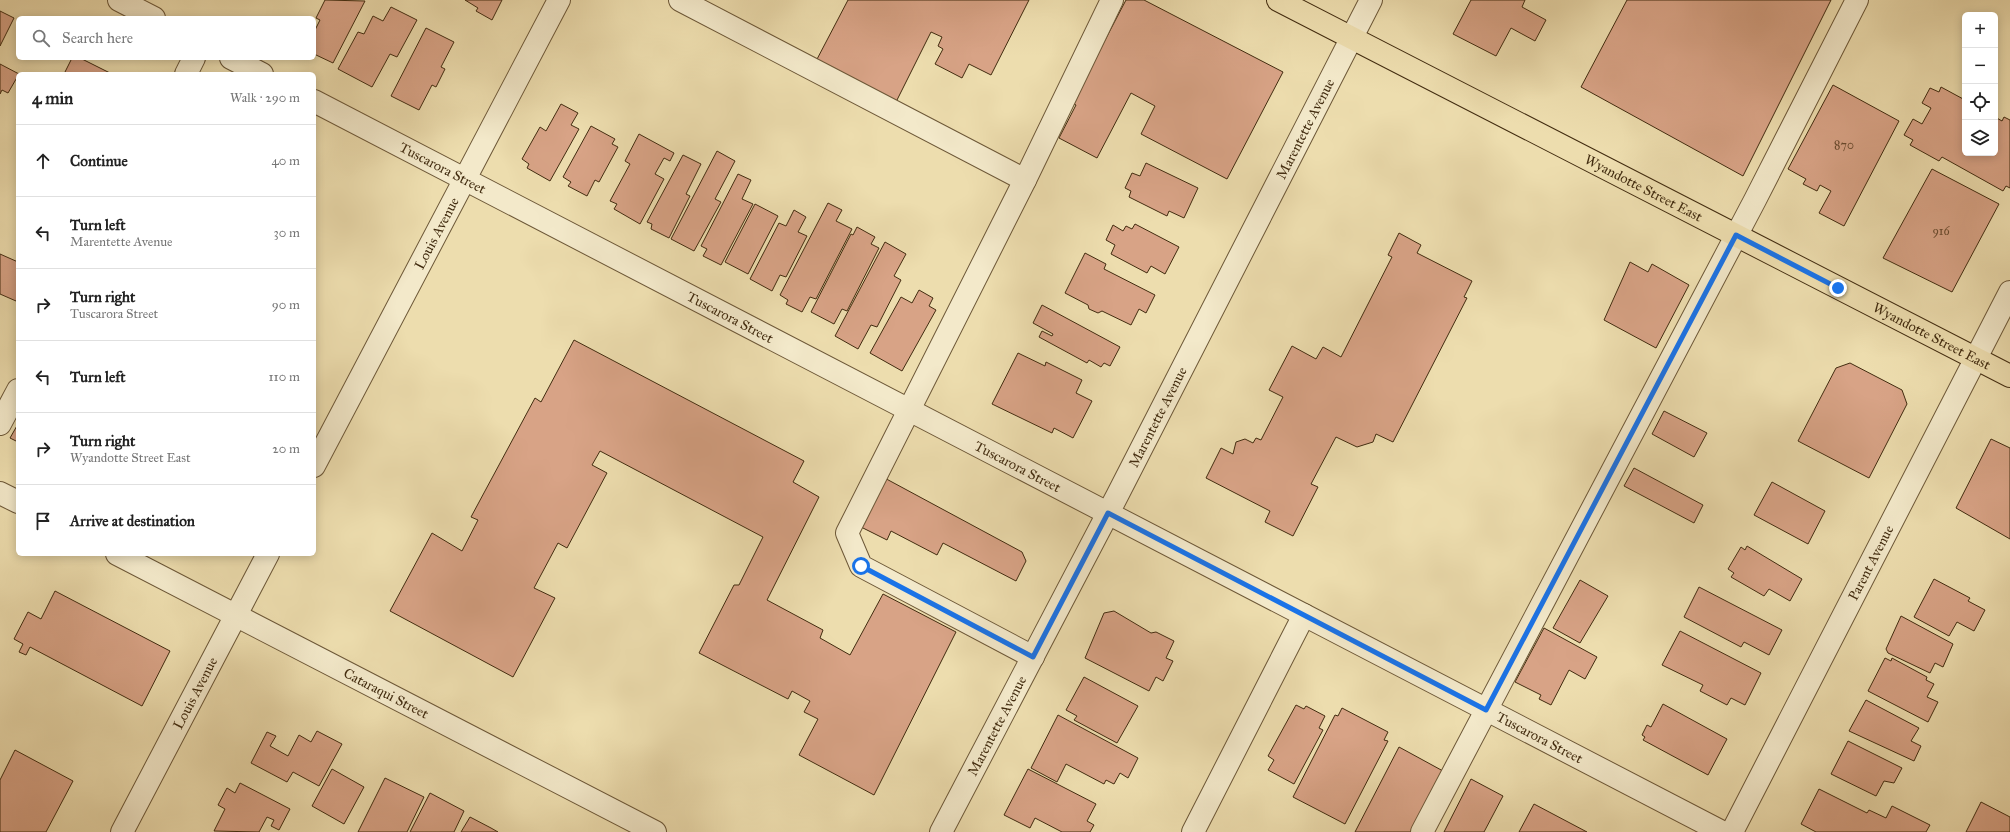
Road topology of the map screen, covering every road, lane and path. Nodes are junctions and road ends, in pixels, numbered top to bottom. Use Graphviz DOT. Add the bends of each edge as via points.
graph roads {
  1 [pos="119,0"];
  2 [pos="559,0"];
  3 [pos="680,0"];
  4 [pos="1112,0"];
  5 [pos="1278,0"];
  6 [pos="1371,0"];
  7 [pos="1857,0"];
  8 [pos="150,16"];
  9 [pos="1351,38"];
  10 [pos="193,60"];
  11 [pos="235,60"];
  12 [pos="187,72"];
  13 [pos="258,72"];
  14 [pos="316,102"];
  15 [pos="464,179"];
  16 [pos="1025,180"];
  17 [pos="1736,235"];
  18 [pos="2010,292"];
  19 [pos="1976,358"];
  20 [pos="2010,376"];
  21 [pos="16,394"];
  22 [pos="908,410"];
  23 [pos="0,424"];
  24 [pos="316,462"];
  25 [pos="0,493"];
  26 [pos="16,501"];
  27 [pos="1108,513"];
  28 [pos="121,556"];
  29 [pos="267,556"];
  30 [pos="1304,615"];
  31 [pos="236,616"];
  32 [pos="1033,657"];
  33 [pos="1486,710"];
  34 [pos="122,832"];
  35 [pos="655,832"];
  36 [pos="941,832"];
  37 [pos="1193,832"];
  38 [pos="1422,832"];
  39 [pos="1722,832"];
  40 [pos="1732,832"];
  1 -- 8 [label="street"];
  2 -- 15 [label="street, Louis Avenue"];
  3 -- 16 [label="street"];
  4 -- 16 [label="street"];
  5 -- 9 [label="main road, Wyandotte Street East"];
  6 -- 9 [label="street, Marentette Avenue"];
  7 -- 17 [label="street"];
  9 -- 17 [label="main road, Wyandotte Street East"];
  9 -- 27 [label="street, Marentette Avenue"];
  10 -- 12 [label="street"];
  11 -- 13 [label="street"];
  14 -- 15 [label="street, Tuscarora Street"];
  15 -- 22 [label="street, Tuscarora Street"];
  15 -- 24 [label="street, Louis Avenue"];
  16 -- 22 [label="street"];
  17 -- 19 [label="main road, Wyandotte Street East"];
  17 -- 33 [label="street"];
  18 -- 19 [label="street, Parent Avenue"];
  19 -- 20 [label="main road, Wyandotte Street East"];
  19 -- 40 [label="street, Parent Avenue"];
  21 -- 23 [label="street"];
  22 -- 27 [label="street, Tuscarora Street"];
  22 -- 32 [label="street" via="847,534 861,566"];
  25 -- 26 [label="street"];
  27 -- 30 [label="street, Tuscarora Street"];
  27 -- 32 [label="street, Marentette Avenue"];
  28 -- 31 [label="street, Cataraqui Street"];
  29 -- 31 [label="street, Louis Avenue"];
  30 -- 33 [label="street, Tuscarora Street"];
  30 -- 37 [label="street"];
  31 -- 34 [label="street, Louis Avenue"];
  31 -- 35 [label="street, Cataraqui Street"];
  32 -- 36 [label="street, Marentette Avenue"];
  33 -- 38 [label="street"];
  33 -- 39 [label="street, Tuscarora Street"];
}
